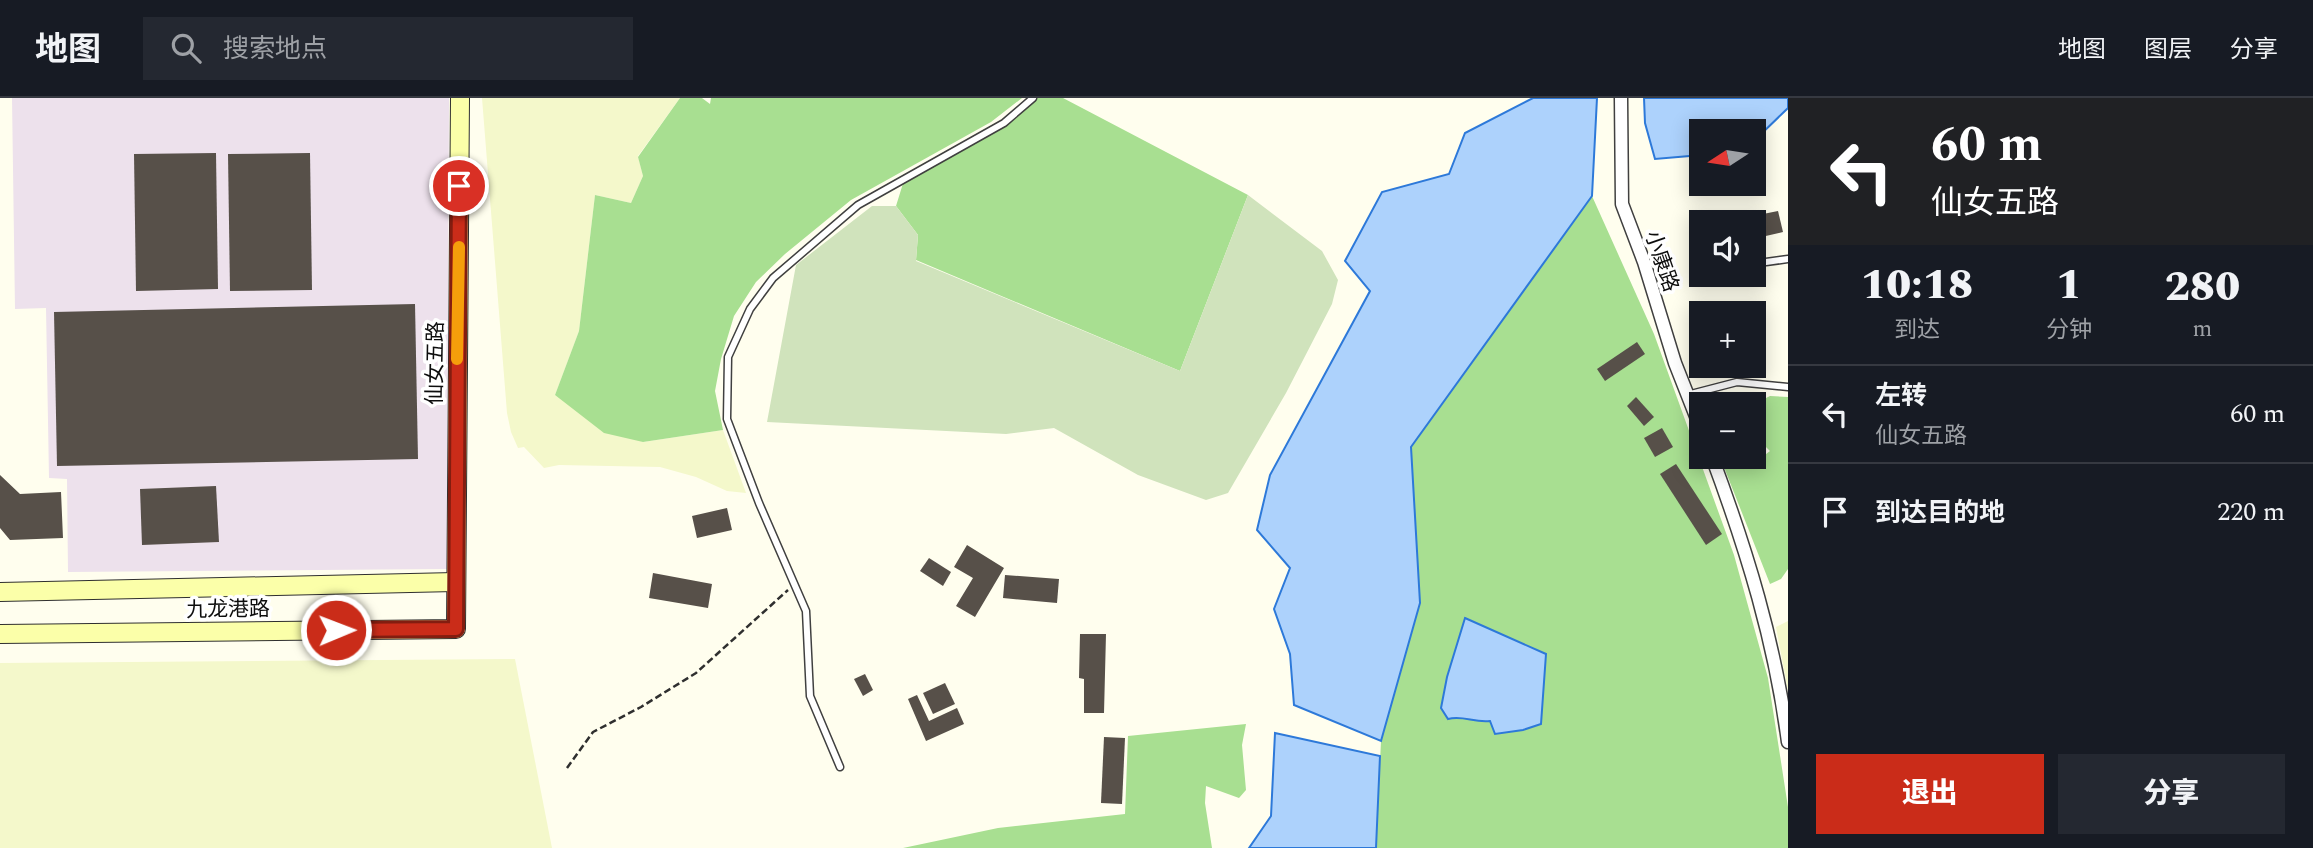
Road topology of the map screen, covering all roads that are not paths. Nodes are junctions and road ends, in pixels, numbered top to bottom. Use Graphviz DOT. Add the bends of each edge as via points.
graph roads {
  1 [pos="452,98"];
  2 [pos="460,98"];
  3 [pos="1033,98"];
  4 [pos="1621,98"];
  5 [pos="1788,259"];
  6 [pos="1766,262"];
  7 [pos="1788,387"];
  8 [pos="1687,394"];
  9 [pos="1689,399"];
  10 [pos="1716,469"];
  11 [pos="451,582"];
  12 [pos="0,592"];
  13 [pos="452,629"];
  14 [pos="0,634"];
  15 [pos="1788,742"];
  16 [pos="840,767"];
  1 -- 11 [label="street, 仙女五路"];
  2 -- 11 [label="street, 仙女五路"];
  3 -- 16 [label="lane" via="1004,123 858,205 773,278 750,309 728,357 727,418 758,503 806,611 810,696"];
  4 -- 8 [label="street, 小康路" via="1622,204"];
  5 -- 6 [label="lane"];
  7 -- 8 [label="lane" via="1737,382"];
  8 -- 9 [label="street, 小康路"];
  10 -- 15 [label="street" via="1766,621"];
  11 -- 12 [label="street, 九龙港路"];
  11 -- 13 [label="street, 仙女五路"];
  13 -- 14 [label="street, 九龙港路"];
}
